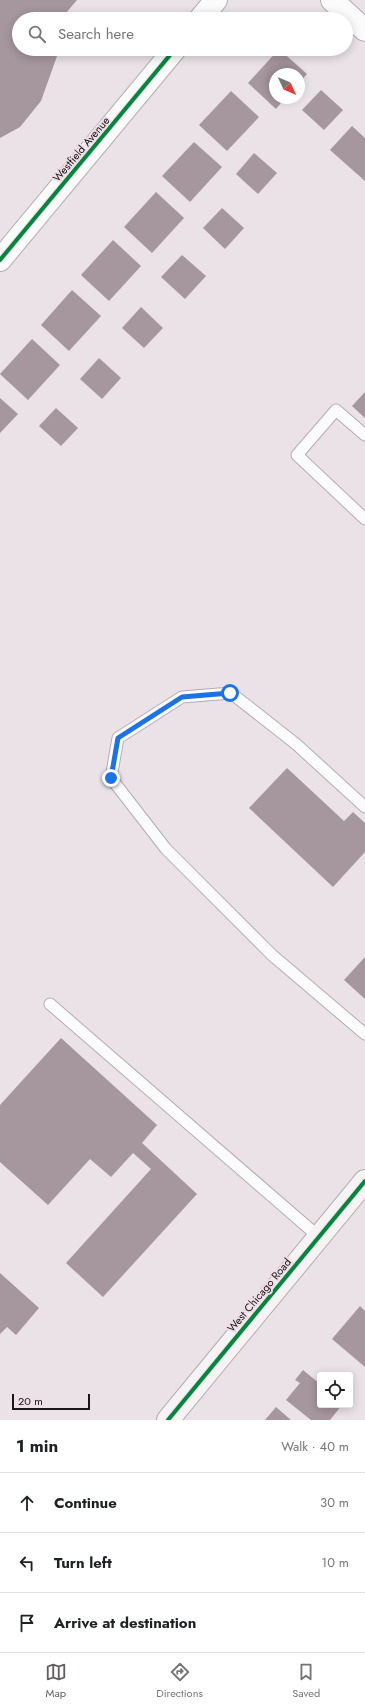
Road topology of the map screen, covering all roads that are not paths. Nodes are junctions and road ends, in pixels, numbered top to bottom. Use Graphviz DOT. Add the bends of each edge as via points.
graph roads {
  1 [pos="216,0"];
  2 [pos="332,0"];
  3 [pos="206,12"];
  4 [pos="345,12"];
  5 [pos="353,19"];
  6 [pos="365,30"];
  7 [pos="169,56"];
  8 [pos="0,260"];
  9 [pos="365,435"];
  10 [pos="365,519"];
  11 [pos="365,807"];
  12 [pos="50,1004"];
  13 [pos="365,1034"];
  14 [pos="365,1181"];
  15 [pos="319,1237"];
  16 [pos="171,1419"];
  1 -- 3 [label="street"];
  2 -- 4 [label="street"];
  5 -- 6 [label="street"];
  7 -- 8 [label="street, Westfield Avenue"];
  9 -- 10 [label="lane" via="336,410 297,455"];
  11 -- 13 [label="lane" via="296,744 230,693 182,697 118,738 111,778 166,849 272,955"];
  12 -- 15 [label="lane"];
  14 -- 15 [label="street, West Chicago Road"];
  15 -- 16 [label="street, West Chicago Road"];
}
